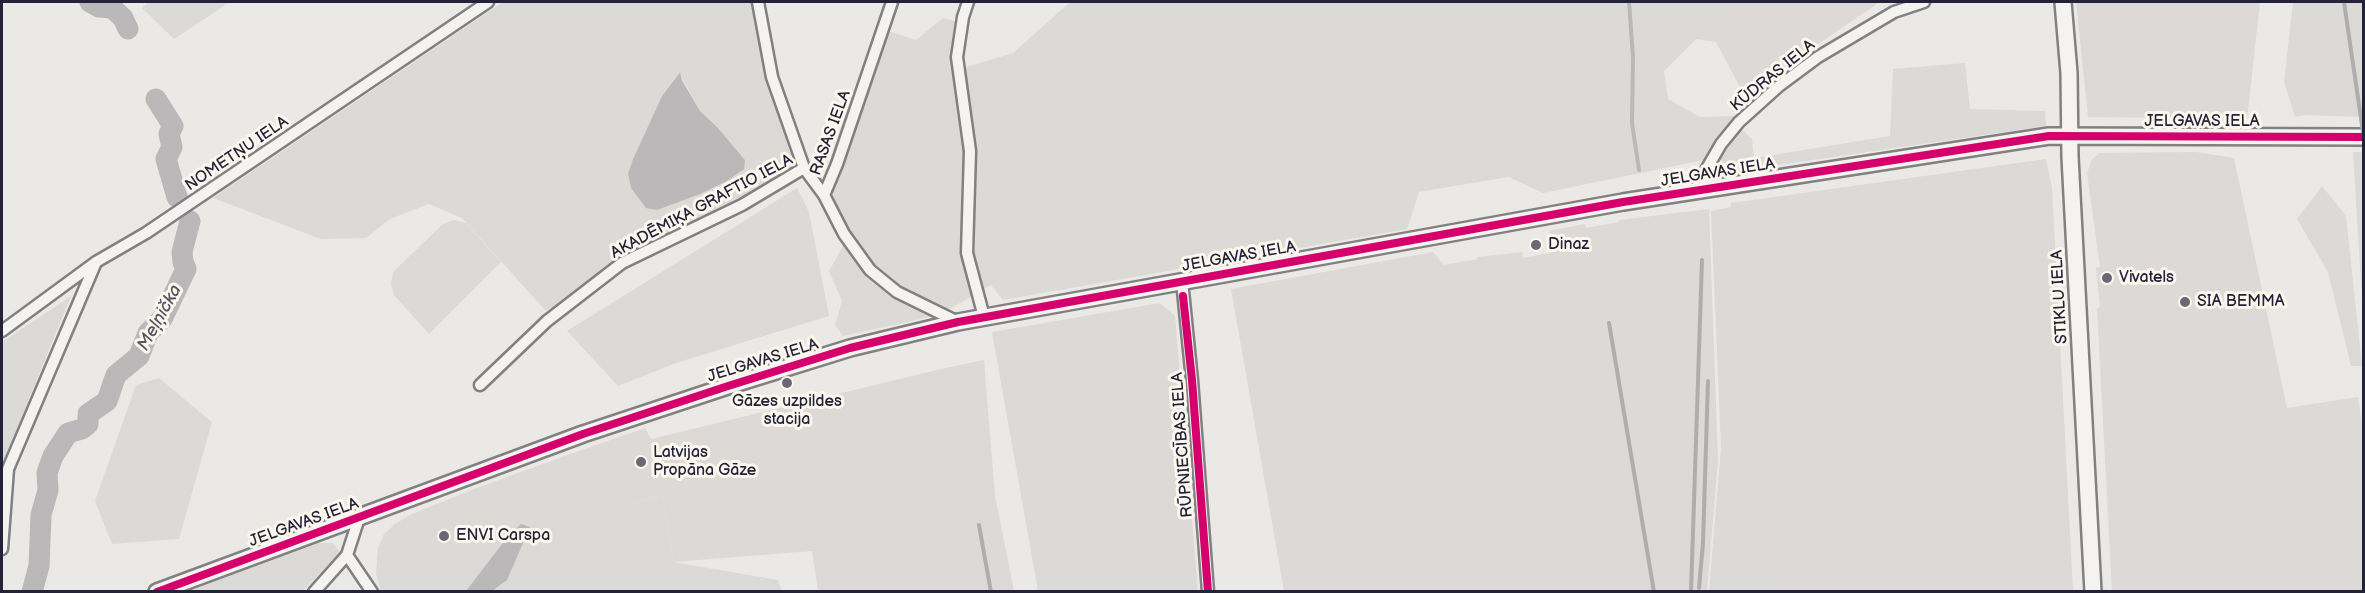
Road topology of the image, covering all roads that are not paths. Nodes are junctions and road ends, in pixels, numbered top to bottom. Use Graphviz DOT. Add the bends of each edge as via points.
graph roads {
  1 [pos="488,2"];
  2 [pos="758,2"];
  3 [pos="892,2"];
  4 [pos="968,2"];
  5 [pos="1924,2"];
  6 [pos="2062,2"];
  7 [pos="1893,7"];
  8 [pos="2070,136"];
  9 [pos="2364,136"];
  10 [pos="804,168"];
  11 [pos="1706,188"];
  12 [pos="824,195"];
  13 [pos="96,262"];
  14 [pos="1182,281"];
  15 [pos="984,317"];
  16 [pos="958,322"];
  17 [pos="2,331"];
  18 [pos="480,385"];
  19 [pos="359,518"];
  20 [pos="2,549"];
  21 [pos="347,555"];
  22 [pos="157,591"];
  23 [pos="314,591"];
  24 [pos="372,591"];
  25 [pos="1208,591"];
  26 [pos="2093,591"];
  1 -- 13 [label="street, NOMETŅU IELA" via="146,233"];
  2 -- 10 [label="street" via="772,77"];
  3 -- 12 [label="street, RASAS IELA"];
  4 -- 15 [label="street" via="957,57 970,151 967,253"];
  5 -- 7 [label="street, KŪDRAS IELA"];
  6 -- 8 [label="street, STIKLU IELA"];
  7 -- 11 [label="street, KŪDRAS IELA" via="1779,86 1739,122 1706,170"];
  8 -- 9 [label="street, JELGAVAS IELA"];
  8 -- 11 [label="street, JELGAVAS IELA"];
  8 -- 26 [label="street, STIKLU IELA"];
  10 -- 12 [label="street, AKADĒMIĶA GRAFTIO IELA"];
  10 -- 18 [label="street, AKADĒMIĶA GRAFTIO IELA" via="742,205 622,264 547,321"];
  11 -- 14 [label="street, JELGAVAS IELA"];
  12 -- 16 [label="street, RASAS IELA" via="844,234 870,270 897,292"];
  13 -- 17 [label="street, NOMETŅU IELA"];
  13 -- 20 [label="street" via="8,469"];
  14 -- 15 [label="street, JELGAVAS IELA"];
  14 -- 25 [label="street, RŪPNIECĪBAS IELA"];
  15 -- 16 [label="street, JELGAVAS IELA"];
  16 -- 19 [label="street, JELGAVAS IELA" via="850,348 728,386 583,434"];
  19 -- 21 [label="street"];
  19 -- 22 [label="street, JELGAVAS IELA"];
  21 -- 23 [label="street"];
  21 -- 24 [label="street"];
}
